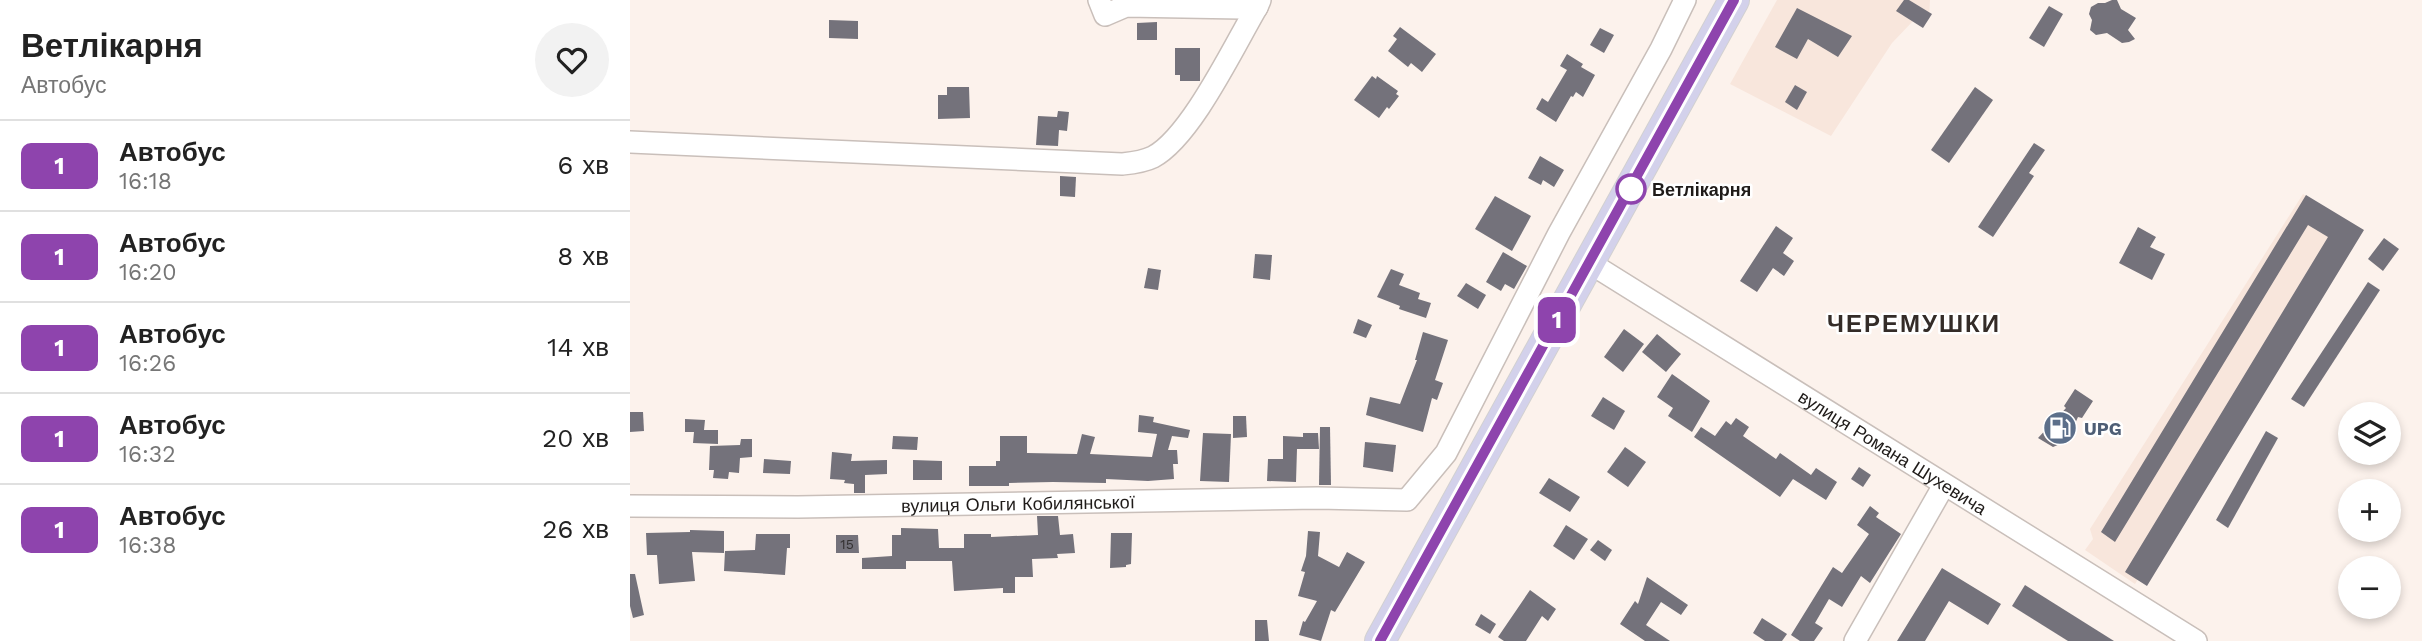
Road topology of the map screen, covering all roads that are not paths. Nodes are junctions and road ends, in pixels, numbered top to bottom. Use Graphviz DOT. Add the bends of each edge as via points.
graph roads {
  1 [pos="1099,0"];
  2 [pos="1685,0"];
  3 [pos="1734,0"];
  4 [pos="1259,3"];
  5 [pos="630,142"];
  6 [pos="1590,263"];
  7 [pos="1527,293"];
  8 [pos="1562,312"];
  9 [pos="1944,485"];
  10 [pos="630,506"];
  11 [pos="1380,641"];
  12 [pos="1856,641"];
  13 [pos="2196,641"];
  1 -- 4 [label="street" via="1105,15 1126,6"];
  2 -- 7 [label="street"];
  3 -- 6 [label="highway"];
  4 -- 5 [label="street" via="1188,125 1167,147 1139,162"];
  6 -- 8 [label="highway"];
  6 -- 9 [label="street, вулиця Романа Шухевича"];
  7 -- 8 [label="street"];
  7 -- 10 [label="street, вулиця Ольги Кобилянської" via="1446,453 1407,500"];
  8 -- 11 [label="highway"];
  9 -- 12 [label="street"];
  9 -- 13 [label="street, вулиця Романа Шухевича"];
}
